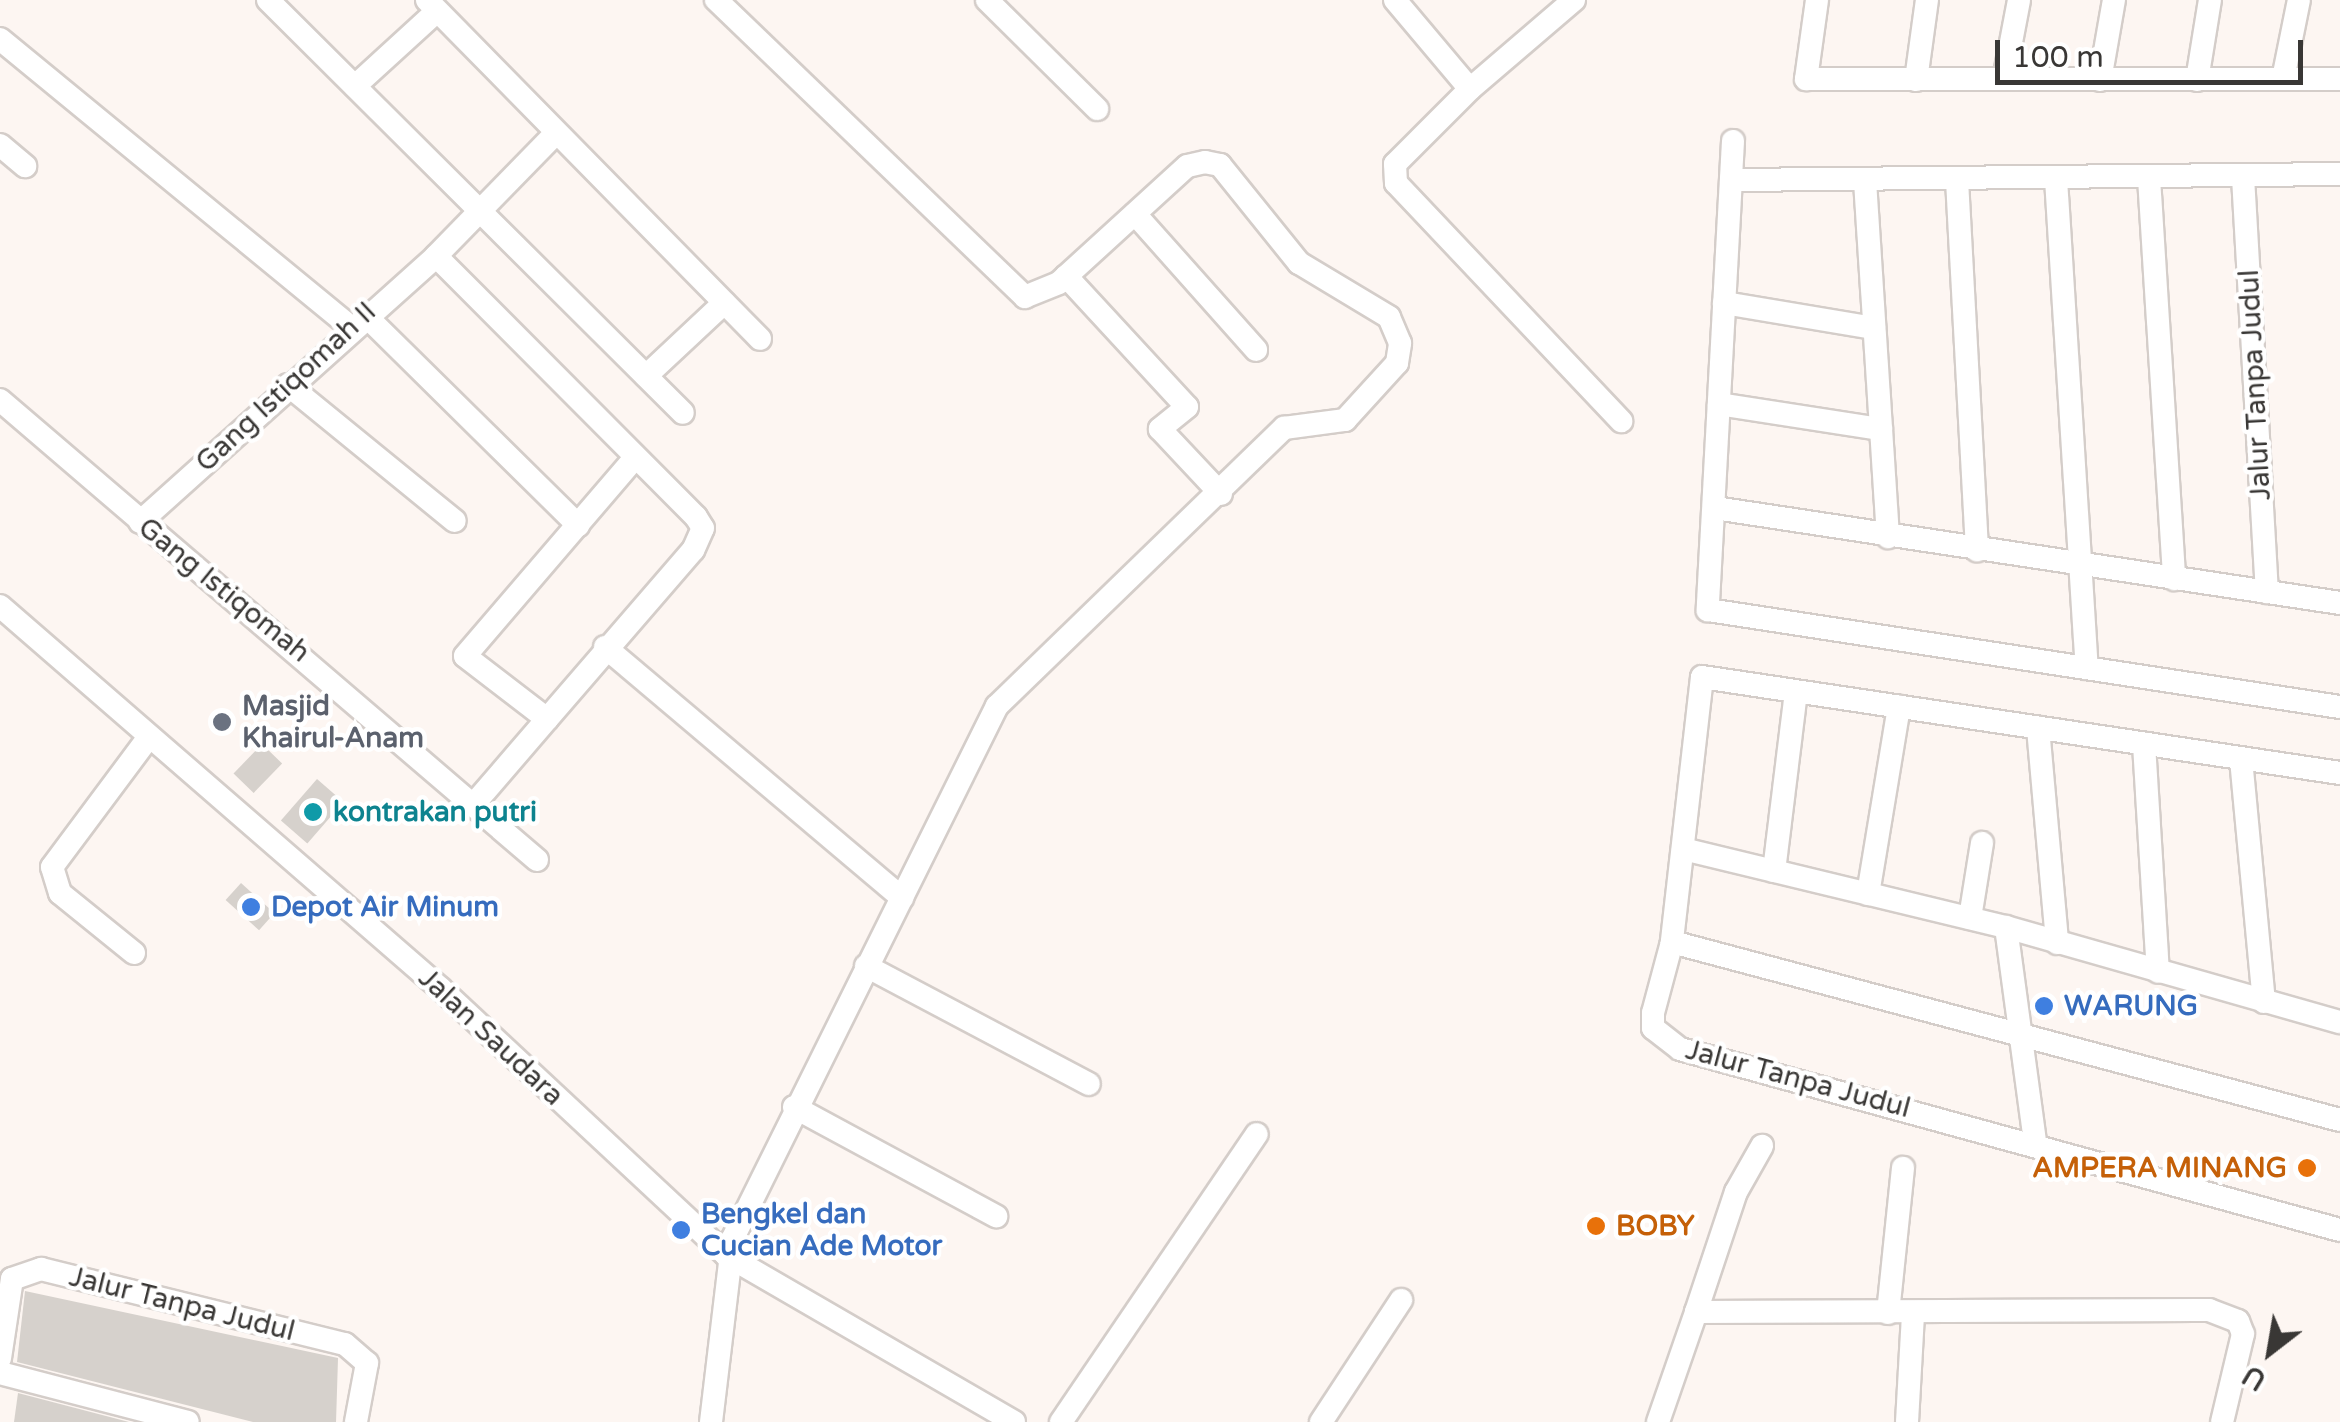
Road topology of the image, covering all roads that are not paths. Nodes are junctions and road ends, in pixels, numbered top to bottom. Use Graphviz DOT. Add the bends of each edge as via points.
graph roads {
  1 [pos="268,0"];
  2 [pos="716,0"];
  3 [pos="987,0"];
  4 [pos="1024,0"];
  5 [pos="1574,0"];
  6 [pos="1817,0"];
  7 [pos="1927,0"];
  8 [pos="2020,0"];
  9 [pos="2114,0"];
  10 [pos="2210,0"];
  11 [pos="2299,0"];
  12 [pos="1408,5"];
  13 [pos="432,6"];
  14 [pos="1007,20"];
  15 [pos="0,39"];
  16 [pos="2283,79"];
  17 [pos="1916,80"];
  18 [pos="2004,80"];
  19 [pos="2100,80"];
  20 [pos="2197,80"];
  21 [pos="2340,80"];
  22 [pos="355,86"];
  23 [pos="1470,89"];
  24 [pos="1097,110"];
  25 [pos="556,133"];
  26 [pos="1733,141"];
  27 [pos="0,145"];
  28 [pos="25,166"];
  29 [pos="2340,174"];
  30 [pos="2149,178"];
  31 [pos="2244,178"];
  32 [pos="2056,179"];
  33 [pos="1731,180"];
  34 [pos="1957,180"];
  35 [pos="1865,181"];
  36 [pos="481,209"];
  37 [pos="1135,214"];
  38 [pos="436,256"];
  39 [pos="1066,276"];
  40 [pos="724,303"];
  41 [pos="1724,303"];
  42 [pos="357,320"];
  43 [pos="1874,328"];
  44 [pos="760,339"];
  45 [pos="1256,350"];
  46 [pos="646,376"];
  47 [pos="288,384"];
  48 [pos="0,400"];
  49 [pos="1720,404"];
  50 [pos="683,414"];
  51 [pos="1620,421"];
  52 [pos="1881,430"];
  53 [pos="635,458"];
  54 [pos="1220,494"];
  55 [pos="1715,508"];
  56 [pos="455,521"];
  57 [pos="140,522"];
  58 [pos="578,525"];
  59 [pos="1888,537"];
  60 [pos="1977,550"];
  61 [pos="2082,566"];
  62 [pos="2174,579"];
  63 [pos="2267,592"];
  64 [pos="2340,603"];
  65 [pos="0,606"];
  66 [pos="605,647"];
  67 [pos="2086,668"];
  68 [pos="1796,692"];
  69 [pos="2340,707"];
  70 [pos="1899,708"];
  71 [pos="547,719"];
  72 [pos="2038,728"];
  73 [pos="149,737"];
  74 [pos="2144,744"];
  75 [pos="2242,759"];
  76 [pos="2340,774"];
  77 [pos="474,804"];
  78 [pos="1982,843"];
  79 [pos="1682,849"];
  80 [pos="537,860"];
  81 [pos="1774,871"];
  82 [pos="1868,894"];
  83 [pos="902,898"];
  84 [pos="1970,918"];
  85 [pos="2006,927"];
  86 [pos="1672,942"];
  87 [pos="2057,943"];
  88 [pos="134,953"];
  89 [pos="866,966"];
  90 [pos="2158,972"];
  91 [pos="2264,1002"];
  92 [pos="2340,1022"];
  93 [pos="2020,1036"];
  94 [pos="1089,1084"];
  95 [pos="794,1107"];
  96 [pos="2340,1120"];
  97 [pos="1257,1134"];
  98 [pos="2035,1142"];
  99 [pos="1762,1146"];
  100 [pos="1902,1168"];
  101 [pos="996,1216"];
  102 [pos="2340,1230"];
  103 [pos="726,1255"];
  104 [pos="1402,1300"];
  105 [pos="1696,1312"];
  106 [pos="1888,1313"];
  107 [pos="1912,1313"];
  108 [pos="0,1358"];
  109 [pos="0,1374"];
  110 [pos="989,1416"];
  111 [pos="188,1422"];
  112 [pos="356,1422"];
  113 [pos="711,1422"];
  114 [pos="1014,1422"];
  115 [pos="1060,1422"];
  116 [pos="1322,1422"];
  117 [pos="1658,1422"];
  118 [pos="1907,1422"];
  119 [pos="2222,1422"];
  1 -- 22 [label="street"];
  2 -- 39 [label="street" via="1025,297"];
  3 -- 14 [label="street"];
  4 -- 14 [label="street"];
  5 -- 23 [label="street"];
  6 -- 17 [label="street" via="1806,79"];
  7 -- 17 [label="street"];
  8 -- 18 [label="street"];
  9 -- 19 [label="street"];
  10 -- 20 [label="street"];
  11 -- 16 [label="street"];
  12 -- 23 [label="street"];
  13 -- 22 [label="street"];
  13 -- 25 [label="street"];
  14 -- 24 [label="street"];
  15 -- 42 [label="street"];
  16 -- 20 [label="street"];
  16 -- 21 [label="street"];
  17 -- 18 [label="street"];
  18 -- 19 [label="street"];
  19 -- 20 [label="street"];
  22 -- 36 [label="street"];
  23 -- 51 [label="street" via="1395,164 1396,183"];
  25 -- 36 [label="street, Gang Istiqomah II"];
  25 -- 40 [label="street"];
  26 -- 33 [label="street"];
  27 -- 28 [label="street"];
  29 -- 31 [label="street"];
  30 -- 31 [label="street"];
  30 -- 32 [label="street"];
  30 -- 62 [label="street"];
  31 -- 63 [label="street, Jalur Tanpa Judul"];
  32 -- 34 [label="street"];
  32 -- 61 [label="street"];
  33 -- 35 [label="street"];
  33 -- 41 [label="street"];
  34 -- 35 [label="street"];
  34 -- 60 [label="street"];
  35 -- 43 [label="street"];
  36 -- 38 [label="street, Gang Istiqomah II"];
  36 -- 46 [label="street"];
  37 -- 39 [label="street"];
  37 -- 45 [label="street"];
  37 -- 54 [label="street" via="1187,166 1220,165 1299,263 1389,316 1400,343 1397,363 1345,420 1284,428"];
  38 -- 42 [label="street, Gang Istiqomah II"];
  38 -- 53 [label="street"];
  39 -- 54 [label="street" via="1187,407 1160,429"];
  40 -- 44 [label="street"];
  40 -- 46 [label="street"];
  41 -- 43 [label="street"];
  41 -- 49 [label="street"];
  42 -- 47 [label="street, Gang Istiqomah II"];
  42 -- 58 [label="street"];
  43 -- 52 [label="street"];
  46 -- 50 [label="street"];
  47 -- 56 [label="street"];
  47 -- 57 [label="street, Gang Istiqomah II"];
  48 -- 57 [label="street, Gang Istiqomah"];
  49 -- 52 [label="street"];
  49 -- 55 [label="street"];
  52 -- 59 [label="street"];
  53 -- 58 [label="street"];
  53 -- 66 [label="street" via="696,518 702,538"];
  54 -- 83 [label="street" via="997,706"];
  55 -- 59 [label="street"];
  55 -- 67 [label="street" via="1708,610"];
  57 -- 77 [label="street, Gang Istiqomah"];
  58 -- 71 [label="street" via="465,656"];
  59 -- 60 [label="street"];
  60 -- 61 [label="street"];
  61 -- 62 [label="street"];
  61 -- 67 [label="street"];
  62 -- 63 [label="street"];
  63 -- 64 [label="street"];
  65 -- 73 [label="street, Jalan Saudara"];
  66 -- 71 [label="street"];
  66 -- 83 [label="street"];
  67 -- 69 [label="street"];
  68 -- 70 [label="street, Jalur Tanpa Judul"];
  68 -- 79 [label="street, Jalur Tanpa Judul" via="1700,678"];
  68 -- 81 [label="street"];
  70 -- 72 [label="street, Jalur Tanpa Judul"];
  70 -- 82 [label="street"];
  71 -- 77 [label="street"];
  72 -- 74 [label="street, Jalur Tanpa Judul"];
  72 -- 87 [label="street"];
  73 -- 88 [label="street" via="52,867 60,893"];
  73 -- 103 [label="street, Jalan Saudara" via="440,989"];
  74 -- 75 [label="street, Jalur Tanpa Judul"];
  74 -- 90 [label="street"];
  75 -- 76 [label="street, Jalur Tanpa Judul"];
  75 -- 91 [label="street"];
  77 -- 80 [label="street, Gang Istiqomah"];
  78 -- 84 [label="street"];
  79 -- 81 [label="street"];
  79 -- 86 [label="street, Jalur Tanpa Judul"];
  81 -- 82 [label="street"];
  82 -- 84 [label="street"];
  83 -- 89 [label="street"];
  84 -- 85 [label="street"];
  85 -- 87 [label="street"];
  85 -- 93 [label="street"];
  86 -- 93 [label="street"];
  86 -- 98 [label="street, Jalur Tanpa Judul" via="1653,1013 1663,1041"];
  87 -- 90 [label="street"];
  89 -- 94 [label="street"];
  89 -- 95 [label="street"];
  90 -- 91 [label="street"];
  91 -- 92 [label="street"];
  93 -- 96 [label="street"];
  93 -- 98 [label="street"];
  95 -- 101 [label="street"];
  95 -- 103 [label="street"];
  97 -- 115 [label="street"];
  98 -- 102 [label="street, Jalur Tanpa Judul"];
  99 -- 105 [label="street" via="1736,1192"];
  100 -- 106 [label="street"];
  103 -- 110 [label="street, Jalan Saudara"];
  103 -- 113 [label="street"];
  104 -- 116 [label="street"];
  105 -- 106 [label="street"];
  105 -- 117 [label="street"];
  106 -- 107 [label="street"];
  107 -- 118 [label="street"];
  107 -- 119 [label="street" via="2224,1314 2244,1334"];
  108 -- 112 [label="street, Jalur Tanpa Judul" via="12,1280 40,1270 345,1344 367,1363"];
  109 -- 111 [label="street"];
  110 -- 114 [label="street, Jalan Saudara"];
}
